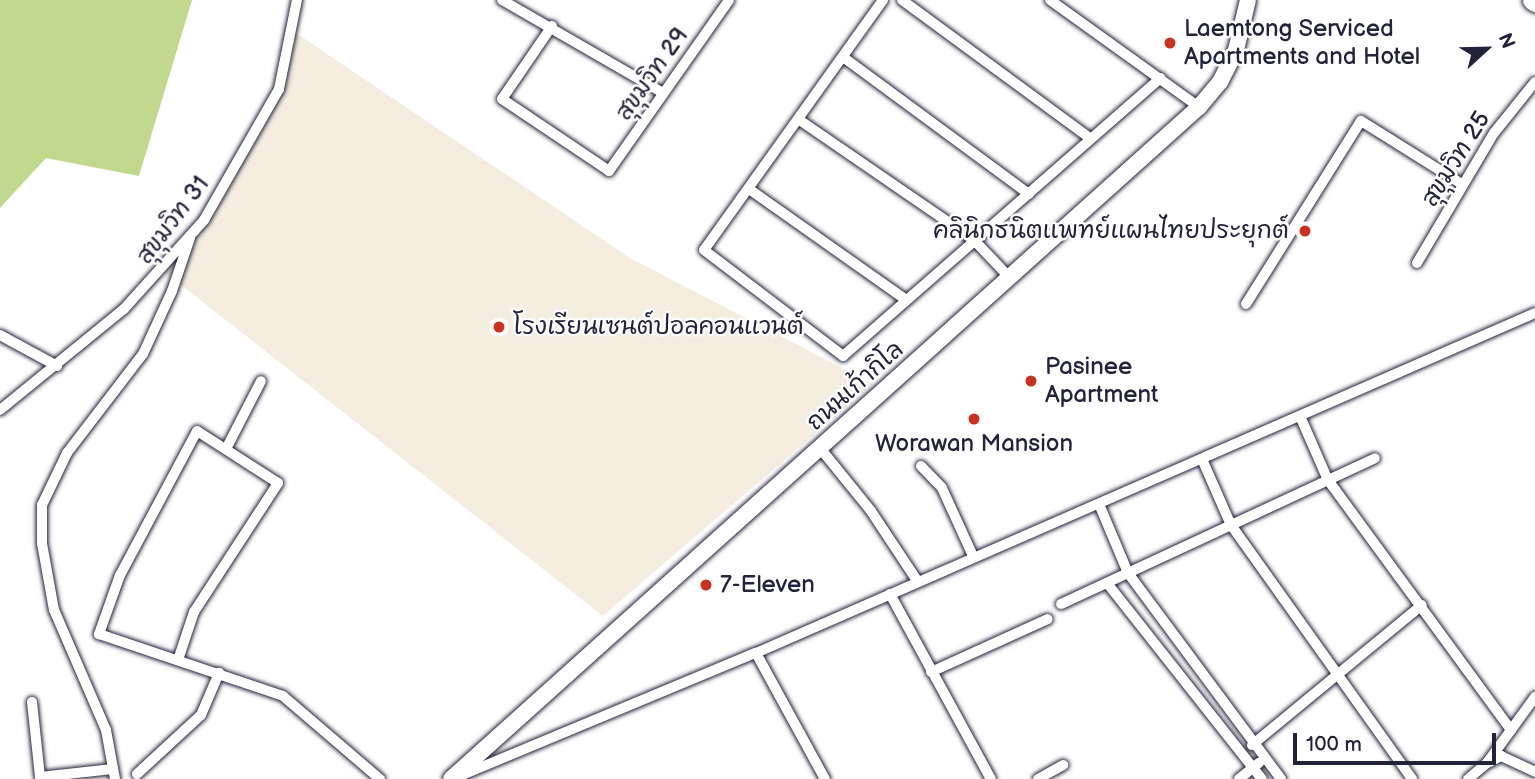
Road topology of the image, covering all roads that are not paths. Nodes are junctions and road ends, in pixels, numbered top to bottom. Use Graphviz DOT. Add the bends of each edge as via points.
graph roads {
  1 [pos="297,0"];
  2 [pos="502,0"];
  3 [pos="729,0"];
  4 [pos="883,0"];
  5 [pos="902,0"];
  6 [pos="1050,0"];
  7 [pos="1248,0"];
  8 [pos="552,26"];
  9 [pos="843,57"];
  10 [pos="1161,78"];
  11 [pos="1535,82"];
  12 [pos="663,93"];
  13 [pos="1199,107"];
  14 [pos="798,119"];
  15 [pos="1090,138"];
  16 [pos="1462,184"];
  17 [pos="749,189"];
  18 [pos="1029,194"];
  19 [pos="190,238"];
  20 [pos="974,240"];
  21 [pos="1417,262"];
  22 [pos="1010,278"];
  23 [pos="905,299"];
  24 [pos="1246,304"];
  25 [pos="1535,313"];
  26 [pos="0,335"];
  27 [pos="57,366"];
  28 [pos="261,381"];
  29 [pos="0,410"];
  30 [pos="1300,416"];
  31 [pos="227,447"];
  32 [pos="820,448"];
  33 [pos="1375,458"];
  34 [pos="1202,459"];
  35 [pos="921,466"];
  36 [pos="1328,480"];
  37 [pos="1099,503"];
  38 [pos="1231,525"];
  39 [pos="973,556"];
  40 [pos="1128,573"];
  41 [pos="918,582"];
  42 [pos="1107,583"];
  43 [pos="890,594"];
  44 [pos="1061,604"];
  45 [pos="1422,605"];
  46 [pos="1048,619"];
  47 [pos="756,653"];
  48 [pos="177,660"];
  49 [pos="931,672"];
  50 [pos="219,673"];
  51 [pos="1336,674"];
  52 [pos="1535,697"];
  53 [pos="32,702"];
  54 [pos="1511,730"];
  55 [pos="1255,742"];
  56 [pos="1243,755"];
  57 [pos="1267,758"];
  58 [pos="1487,764"];
  59 [pos="1063,765"];
  60 [pos="1254,767"];
  61 [pos="1535,772"];
  62 [pos="114,774"];
  63 [pos="137,774"];
  64 [pos="380,779"];
  65 [pos="451,779"];
  66 [pos="825,779"];
  67 [pos="991,779"];
  68 [pos="1038,779"];
  69 [pos="1239,779"];
  70 [pos="1262,779"];
  71 [pos="1281,779"];
  72 [pos="1412,779"];
  73 [pos="1468,779"];
  1 -- 19 [label="street, สุขุมวิท 31" via="279,89 270,111"];
  2 -- 8 [label="street"];
  3 -- 12 [label="street, สุขุมวิท 29"];
  4 -- 9 [label="street"];
  5 -- 15 [label="street"];
  6 -- 10 [label="street"];
  7 -- 13 [label="main road, ถนนเก้ากิโล" via="1236,50 1220,82"];
  8 -- 12 [label="street"];
  8 -- 12 [label="street, สุขุมวิท 29" via="502,99 609,171"];
  9 -- 14 [label="street"];
  9 -- 18 [label="street"];
  10 -- 13 [label="street"];
  10 -- 15 [label="street"];
  11 -- 16 [label="street, สุขุมวิท 25" via="1494,133"];
  13 -- 22 [label="main road, ถนนเก้ากิโล"];
  14 -- 17 [label="street"];
  14 -- 20 [label="street"];
  15 -- 18 [label="street"];
  16 -- 21 [label="street, สุขุมวิท 25"];
  16 -- 24 [label="street" via="1361,121"];
  17 -- 23 [label="street"];
  17 -- 23 [label="street" via="704,250 843,356"];
  18 -- 20 [label="street"];
  19 -- 27 [label="street, สุขุมวิท 31" via="153,283"];
  19 -- 62 [label="street" via="143,354 67,453 41,505 42,543 54,610 106,730"];
  20 -- 22 [label="street"];
  20 -- 23 [label="street"];
  22 -- 32 [label="main road, ถนนเก้ากิโล"];
  25 -- 30 [label="street"];
  26 -- 27 [label="street"];
  27 -- 29 [label="street, สุขุมวิท 31"];
  28 -- 31 [label="street"];
  30 -- 34 [label="street"];
  30 -- 36 [label="street"];
  31 -- 48 [label="street" via="278,483 194,612"];
  31 -- 48 [label="street" via="197,431 120,575 99,634"];
  32 -- 41 [label="street" via="871,511"];
  32 -- 65 [label="main road, ถนนเก้ากิโล"];
  33 -- 36 [label="street"];
  34 -- 37 [label="street"];
  34 -- 38 [label="street"];
  35 -- 39 [label="street" via="942,488"];
  36 -- 38 [label="street"];
  36 -- 45 [label="street"];
  37 -- 39 [label="street"];
  37 -- 40 [label="street"];
  38 -- 40 [label="street"];
  38 -- 51 [label="street"];
  39 -- 41 [label="street"];
  40 -- 42 [label="street"];
  40 -- 55 [label="street"];
  41 -- 43 [label="street"];
  42 -- 44 [label="street"];
  42 -- 56 [label="street"];
  43 -- 47 [label="street"];
  43 -- 49 [label="street"];
  45 -- 51 [label="street"];
  45 -- 54 [label="street"];
  46 -- 49 [label="street"];
  47 -- 65 [label="street"];
  47 -- 66 [label="street"];
  48 -- 50 [label="street"];
  49 -- 67 [label="street"];
  50 -- 63 [label="street" via="201,715"];
  50 -- 64 [label="street" via="284,696"];
  51 -- 55 [label="street"];
  51 -- 72 [label="street"];
  52 -- 54 [label="street"];
  53 -- 62 [label="street" via="40,777"];
  54 -- 58 [label="street"];
  55 -- 56 [label="street"];
  55 -- 57 [label="street"];
  56 -- 60 [label="street"];
  57 -- 60 [label="street"];
  57 -- 71 [label="street"];
  58 -- 61 [label="street" via="1501,756"];
  58 -- 73 [label="street"];
  59 -- 68 [label="street"];
  60 -- 69 [label="street"];
  60 -- 70 [label="street"];
}
